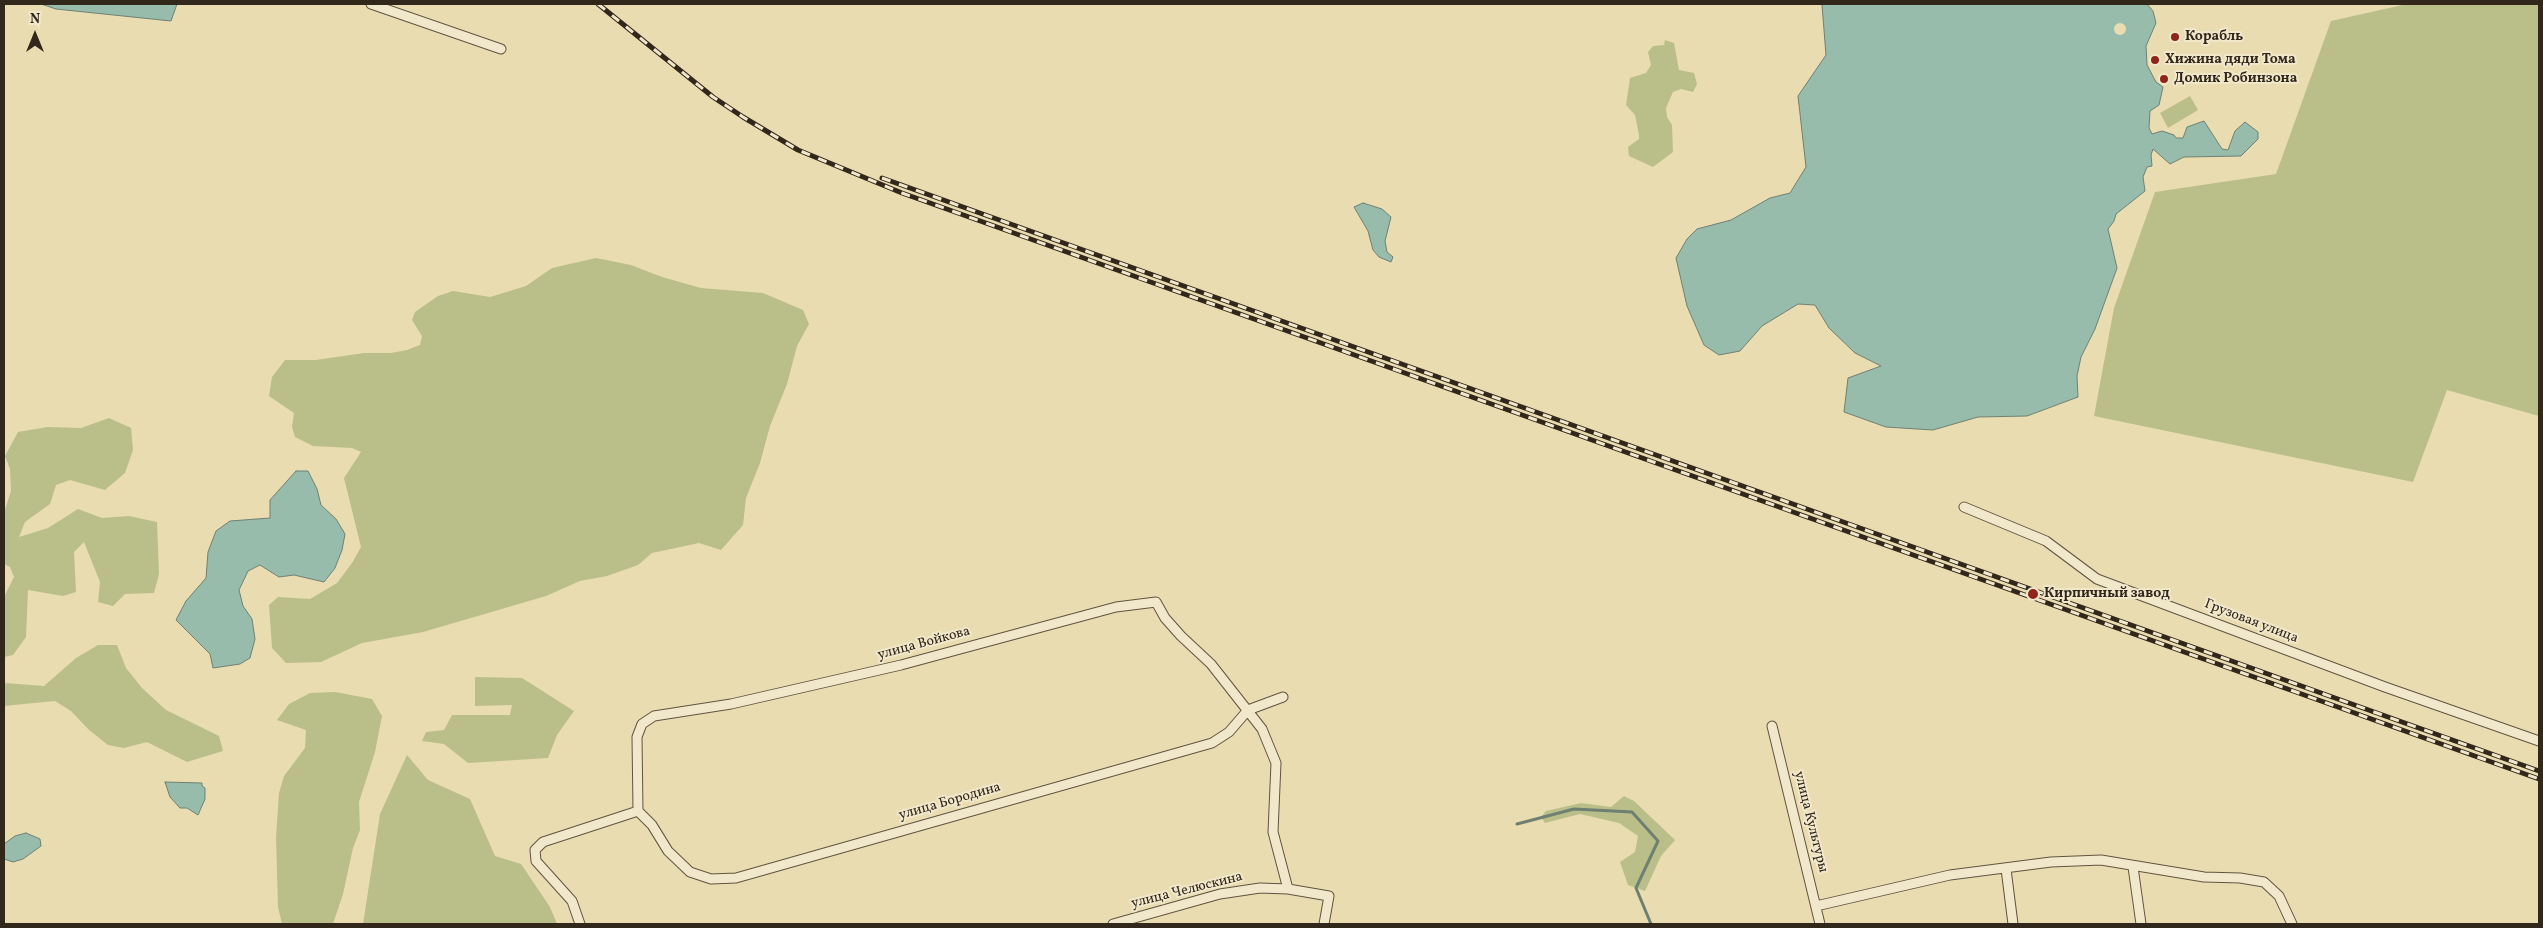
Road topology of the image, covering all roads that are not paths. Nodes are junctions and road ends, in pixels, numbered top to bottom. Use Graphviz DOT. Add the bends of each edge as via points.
graph roads {
  1 [pos="371,4"];
  2 [pos="501,49"];
  3 [pos="1964,507"];
  4 [pos="1283,697"];
  5 [pos="1248,710"];
  6 [pos="1772,726"];
  7 [pos="2539,741"];
  8 [pos="638,811"];
  9 [pos="2133,867"];
  10 [pos="2006,869"];
  11 [pos="1288,889"];
  12 [pos="1816,906"];
  13 [pos="580,924"];
  14 [pos="1113,924"];
  15 [pos="1324,924"];
  16 [pos="1820,924"];
  17 [pos="2013,924"];
  18 [pos="2141,924"];
  19 [pos="2292,924"];
  1 -- 2 [label="street"];
  3 -- 7 [label="street, Грузовая улица" via="2046,541 2097,579"];
  4 -- 5 [label="street, улица Бородина"];
  5 -- 8 [label="street, улица Бородина" via="1229,732 1212,743 736,878 711,879 690,872 668,852 652,825"];
  5 -- 8 [label="street, улица Войкова" via="1211,664 1181,636 1156,602 1116,607 901,665 731,704 654,716 642,724 637,737"];
  5 -- 11 [label="street" via="1262,729 1276,763 1273,832"];
  6 -- 12 [label="street, улица Культуры"];
  8 -- 13 [label="street" via="543,842 535,850 536,861 572,901"];
  9 -- 10 [label="street" via="2101,860 2052,862"];
  9 -- 18 [label="street"];
  9 -- 19 [label="street" via="2264,882 2279,896"];
  10 -- 12 [label="street" via="1950,876"];
  10 -- 17 [label="street"];
  11 -- 14 [label="street, улица Челюскина" via="1240,890"];
  11 -- 15 [label="street, улица Челюскина" via="1329,896"];
  12 -- 16 [label="street, улица Культуры"];
}
